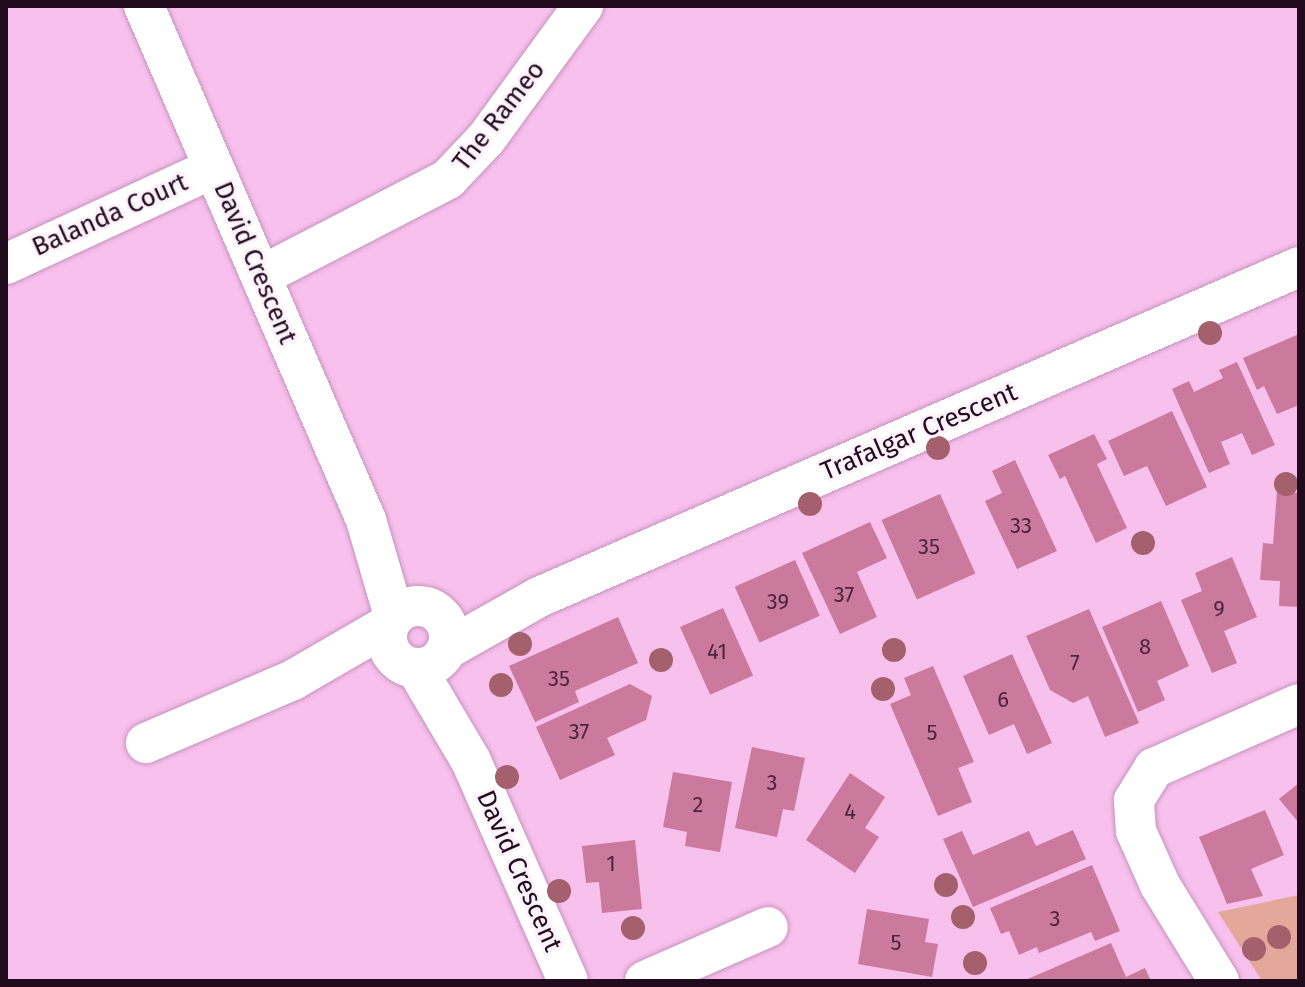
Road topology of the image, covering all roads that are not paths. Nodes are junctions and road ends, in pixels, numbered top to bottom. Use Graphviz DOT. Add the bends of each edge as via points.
graph roads {
  1 [pos="144,6"];
  2 [pos="583,6"];
  3 [pos="214,168"];
  4 [pos="6,264"];
  5 [pos="257,266"];
  6 [pos="1299,267"];
  7 [pos="418,637"];
  8 [pos="1299,704"];
  9 [pos="146,743"];
  10 [pos="768,927"];
  11 [pos="568,981"];
  12 [pos="645,981"];
  13 [pos="1219,981"];
  1 -- 3 [label="street, David Crescent"];
  2 -- 5 [label="street, The Rameo" via="465,164 448,179 398,207"];
  3 -- 4 [label="street, Balanda Court"];
  3 -- 5 [label="street, David Crescent"];
  5 -- 7 [label="street, David Crescent"];
  6 -- 7 [label="street, Trafalgar Crescent" via="539,597"];
  7 -- 9 [label="street, Trafalgar Crescent" via="293,680"];
  7 -- 11 [label="street, David Crescent"];
  8 -- 13 [label="street" via="1154,768 1134,800 1136,831 1160,885"];
  10 -- 12 [label="street"];
}
